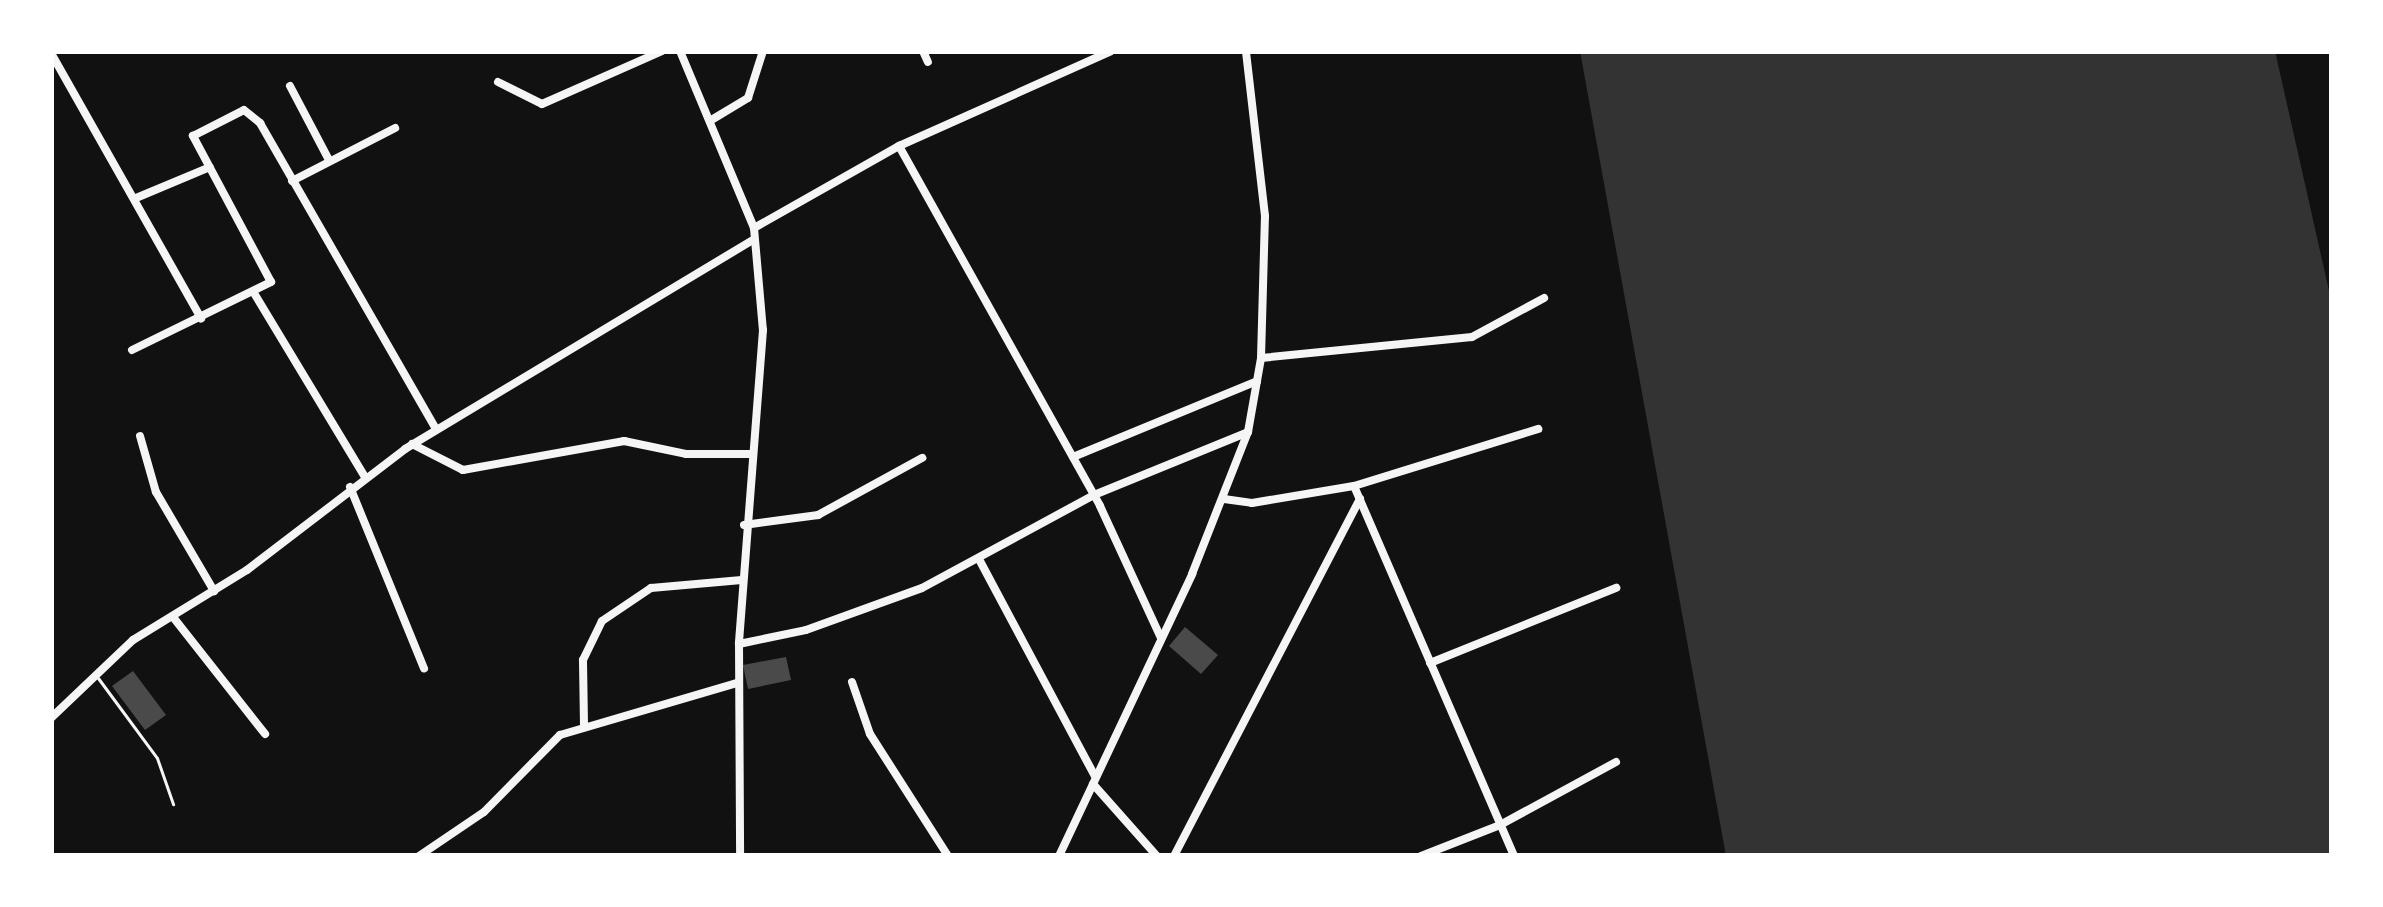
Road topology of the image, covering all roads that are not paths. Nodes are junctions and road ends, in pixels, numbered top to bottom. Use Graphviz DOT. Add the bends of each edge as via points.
graph roads {
  1 [pos="662,51"];
  2 [pos="680,51"];
  3 [pos="763,51"];
  4 [pos="923,51"];
  5 [pos="1111,51"];
  6 [pos="1246,51"];
  7 [pos="51,53"];
  8 [pos="928,62"];
  9 [pos="498,82"];
  10 [pos="290,86"];
  11 [pos="712,119"];
  12 [pos="395,128"];
  13 [pos="899,146"];
  14 [pos="329,160"];
  15 [pos="210,167"];
  16 [pos="292,181"];
  17 [pos="136,198"];
  18 [pos="754,233"];
  19 [pos="254,293"];
  20 [pos="1544,298"];
  21 [pos="201,318"];
  22 [pos="132,350"];
  23 [pos="1261,358"];
  24 [pos="1257,381"];
  25 [pos="436,429"];
  26 [pos="1538,429"];
  27 [pos="1248,432"];
  28 [pos="140,436"];
  29 [pos="412,444"];
  30 [pos="752,454"];
  31 [pos="1072,457"];
  32 [pos="922,458"];
  33 [pos="365,476"];
  34 [pos="1354,485"];
  35 [pos="350,487"];
  36 [pos="1094,495"];
  37 [pos="1360,497"];
  38 [pos="1224,499"];
  39 [pos="744,525"];
  40 [pos="980,561"];
  41 [pos="742,580"];
  42 [pos="1616,588"];
  43 [pos="214,591"];
  44 [pos="173,616"];
  45 [pos="1161,640"];
  46 [pos="739,644"];
  47 [pos="1430,663"];
  48 [pos="424,668"];
  49 [pos="94,672"];
  50 [pos="852,682"];
  51 [pos="737,683"];
  52 [pos="51,718"];
  53 [pos="584,725"];
  54 [pos="265,734"];
  55 [pos="1616,762"];
  56 [pos="1094,781"];
  57 [pos="173,804"];
  58 [pos="1500,824"];
  59 [pos="419,856"];
  60 [pos="740,856"];
  61 [pos="948,856"];
  62 [pos="1059,856"];
  63 [pos="1157,856"];
  64 [pos="1174,856"];
  65 [pos="1421,856"];
  66 [pos="1514,856"];
  1 -- 9 [label="street" via="542,104"];
  2 -- 11 [label="street"];
  3 -- 11 [label="street" via="748,98"];
  4 -- 8 [label="street"];
  5 -- 13 [label="street"];
  6 -- 23 [label="street" via="1265,216"];
  7 -- 17 [label="street"];
  10 -- 14 [label="street"];
  11 -- 18 [label="street"];
  12 -- 14 [label="street"];
  13 -- 18 [label="street"];
  13 -- 31 [label="street"];
  14 -- 16 [label="street"];
  15 -- 16 [label="street" via="194,132 244,110 256,116"];
  15 -- 17 [label="street"];
  15 -- 19 [label="street" via="271,279"];
  16 -- 25 [label="street"];
  17 -- 21 [label="street"];
  18 -- 25 [label="street"];
  18 -- 30 [label="street" via="763,330"];
  19 -- 21 [label="street"];
  19 -- 33 [label="street"];
  20 -- 23 [label="street" via="1472,337"];
  21 -- 22 [label="street"];
  23 -- 24 [label="street"];
  24 -- 27 [label="street"];
  24 -- 31 [label="street"];
  25 -- 29 [label="street"];
  26 -- 34 [label="street"];
  27 -- 36 [label="street"];
  27 -- 38 [label="street"];
  28 -- 43 [label="street" via="156,492"];
  29 -- 30 [label="street" via="464,470 624,441 686,454"];
  29 -- 33 [label="street"];
  30 -- 39 [label="street"];
  31 -- 36 [label="street"];
  32 -- 39 [label="street" via="818,515"];
  33 -- 35 [label="street"];
  34 -- 37 [label="street"];
  34 -- 38 [label="street" via="1252,503"];
  35 -- 43 [label="street"];
  35 -- 48 [label="street"];
  36 -- 40 [label="street"];
  36 -- 45 [label="street"];
  37 -- 47 [label="street"];
  37 -- 64 [label="street"];
  38 -- 45 [label="street"];
  39 -- 41 [label="street"];
  40 -- 46 [label="street" via="806,630"];
  40 -- 56 [label="street"];
  41 -- 46 [label="street"];
  41 -- 53 [label="street" via="668,583 602,621 583,660"];
  42 -- 47 [label="street"];
  43 -- 44 [label="street"];
  44 -- 49 [label="street"];
  44 -- 54 [label="street"];
  45 -- 56 [label="street"];
  46 -- 51 [label="street"];
  47 -- 58 [label="street"];
  49 -- 52 [label="street"];
  49 -- 57 [label="lane" via="157,758"];
  50 -- 61 [label="street" via="870,734"];
  51 -- 53 [label="street"];
  51 -- 60 [label="street"];
  53 -- 59 [label="street" via="546,745 484,812"];
  55 -- 58 [label="street"];
  56 -- 62 [label="street"];
  56 -- 63 [label="street"];
  58 -- 65 [label="street"];
  58 -- 66 [label="street"];
}
